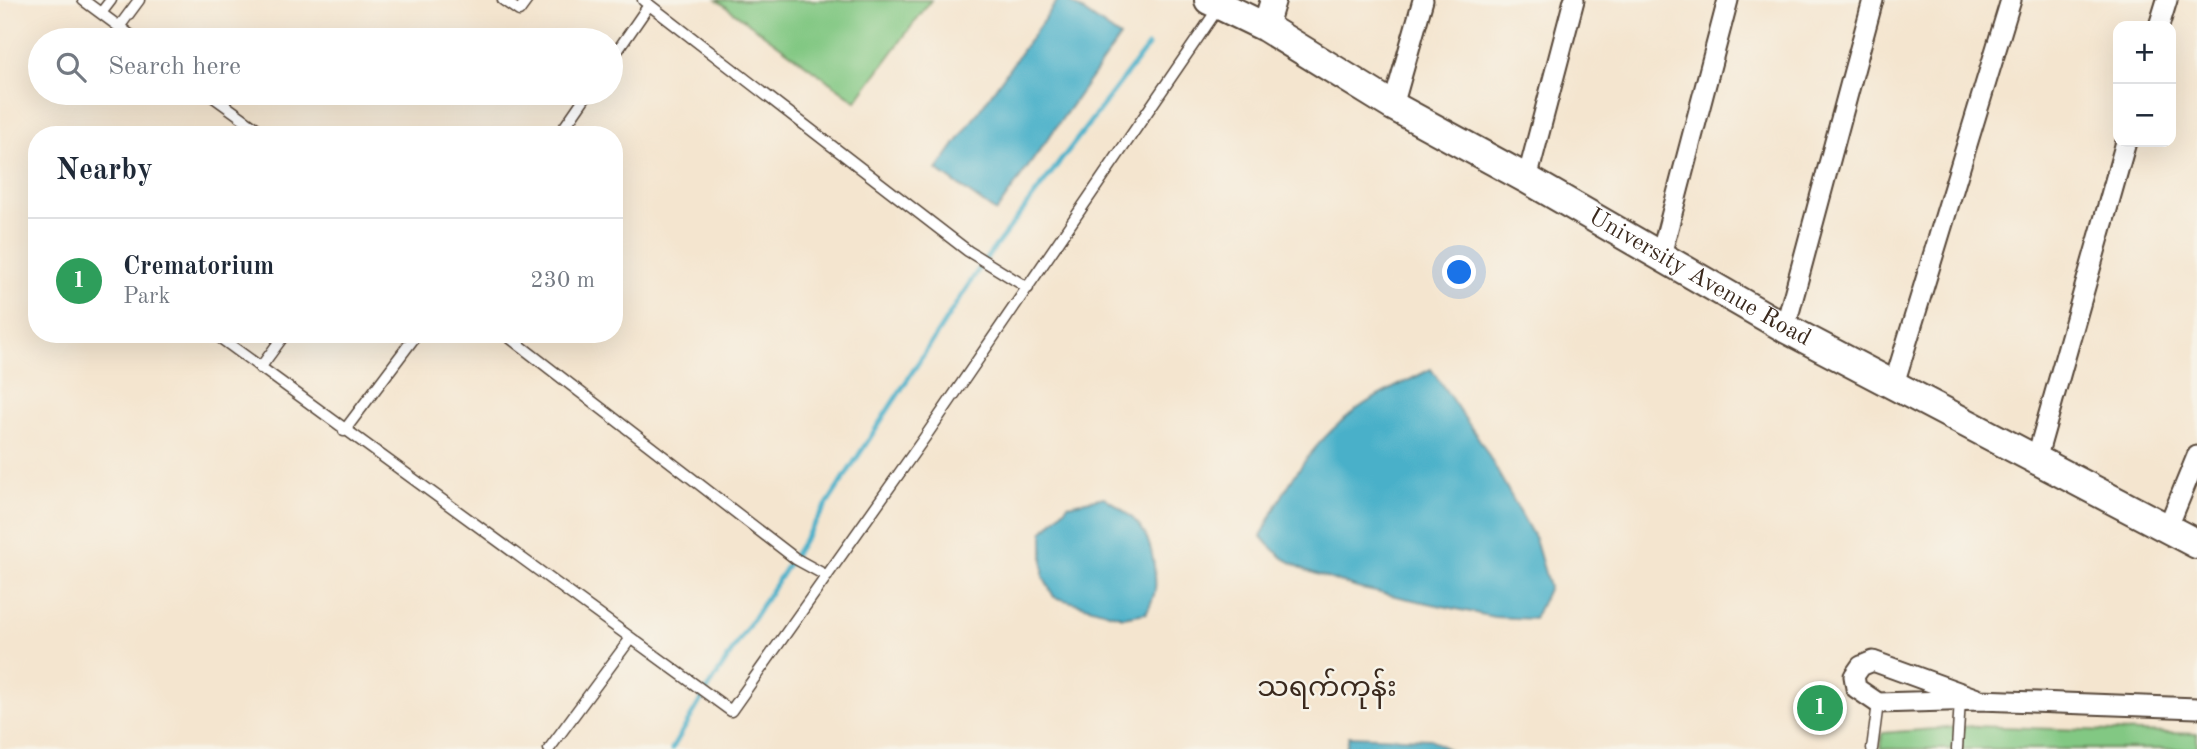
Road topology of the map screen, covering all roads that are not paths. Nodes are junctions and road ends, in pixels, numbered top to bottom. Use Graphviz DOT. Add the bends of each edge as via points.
graph roads {
  1 [pos="83,0"];
  2 [pos="111,0"];
  3 [pos="139,0"];
  4 [pos="503,0"];
  5 [pos="527,0"];
  6 [pos="1423,0"];
  7 [pos="1574,0"];
  8 [pos="1728,0"];
  9 [pos="1873,0"];
  10 [pos="2011,0"];
  11 [pos="2166,0"];
  12 [pos="646,2"];
  13 [pos="1214,3"];
  14 [pos="101,13"];
  15 [pos="1269,13"];
  16 [pos="2160,21"];
  17 [pos="119,27"];
  18 [pos="623,40"];
  19 [pos="225,105"];
  20 [pos="580,105"];
  21 [pos="1393,106"];
  22 [pos="254,126"];
  23 [pos="565,126"];
  24 [pos="2125,147"];
  25 [pos="1527,179"];
  26 [pos="1661,256"];
  27 [pos="1028,288"];
  28 [pos="1785,328"];
  29 [pos="227,343"];
  30 [pos="278,343"];
  31 [pos="410,343"];
  32 [pos="517,343"];
  33 [pos="260,368"];
  34 [pos="1894,384"];
  35 [pos="344,431"];
  36 [pos="2197,456"];
  37 [pos="2036,460"];
  38 [pos="2168,527"];
  39 [pos="2197,544"];
  40 [pos="827,576"];
  41 [pos="631,638"];
  42 [pos="1960,700"];
  43 [pos="1980,700"];
  44 [pos="1878,703"];
  45 [pos="2197,708"];
  46 [pos="549,749"];
  47 [pos="1872,749"];
  48 [pos="1957,749"];
  1 -- 14 [label="lane"];
  2 -- 14 [label="lane"];
  3 -- 17 [label="lane"];
  4 -- 5 [label="lane" via="519,11"];
  6 -- 21 [label="street"];
  7 -- 25 [label="street"];
  8 -- 26 [label="street"];
  9 -- 28 [label="street"];
  10 -- 34 [label="street"];
  11 -- 16 [label="street"];
  12 -- 18 [label="lane"];
  12 -- 27 [label="lane" via="968,251"];
  13 -- 15 [label="main road, University Avenue Road"];
  13 -- 27 [label="lane"];
  14 -- 17 [label="lane"];
  15 -- 21 [label="main road, University Avenue Road"];
  19 -- 22 [label="lane"];
  20 -- 23 [label="lane"];
  21 -- 25 [label="main road, University Avenue Road"];
  24 -- 37 [label="street"];
  25 -- 26 [label="main road, University Avenue Road"];
  26 -- 28 [label="main road, University Avenue Road"];
  27 -- 40 [label="lane"];
  28 -- 34 [label="main road, University Avenue Road"];
  29 -- 33 [label="lane"];
  30 -- 33 [label="lane"];
  31 -- 35 [label="lane"];
  32 -- 40 [label="lane" via="781,548"];
  33 -- 35 [label="lane"];
  34 -- 37 [label="main road, University Avenue Road"];
  35 -- 41 [label="lane"];
  36 -- 38 [label="street"];
  37 -- 38 [label="main road, University Avenue Road"];
  38 -- 39 [label="main road, University Avenue Road"];
  40 -- 41 [label="lane" via="731,711"];
  41 -- 46 [label="lane"];
  42 -- 43 [label="street"];
  42 -- 44 [label="street"];
  42 -- 48 [label="lane"];
  43 -- 44 [label="street" via="1873,661 1861,666 1854,676 1856,688"];
  43 -- 45 [label="street"];
  44 -- 47 [label="lane"];
}
